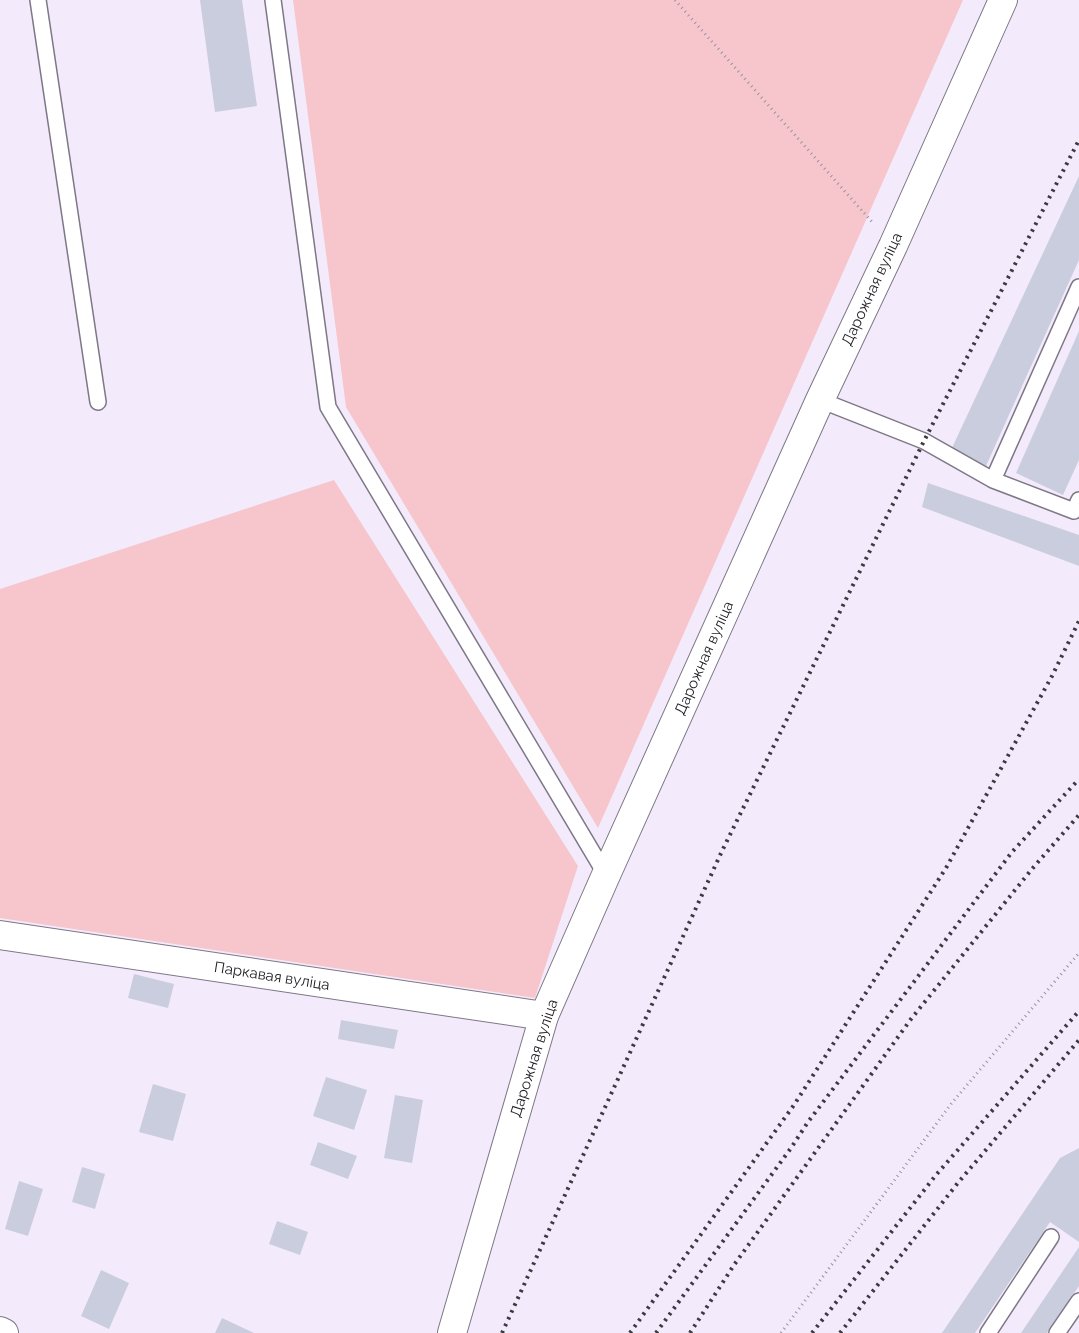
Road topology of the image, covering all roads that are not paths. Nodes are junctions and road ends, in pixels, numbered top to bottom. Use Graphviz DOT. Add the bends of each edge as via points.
graph roads {
  1 [pos="38,0"];
  2 [pos="273,0"];
  3 [pos="1002,0"];
  4 [pos="1079,287"];
  5 [pos="820,400"];
  6 [pos="98,402"];
  7 [pos="993,480"];
  8 [pos="1079,500"];
  9 [pos="606,875"];
  10 [pos="0,935"];
  11 [pos="544,1016"];
  12 [pos="1051,1237"];
  13 [pos="1079,1301"];
  14 [pos="0,1331"];
  15 [pos="4,1333"];
  16 [pos="452,1333"];
  17 [pos="988,1333"];
  18 [pos="1057,1333"];
  1 -- 6 [label="lane"];
  2 -- 9 [label="lane" via="328,407"];
  3 -- 5 [label="street, Дарожная вуліца" via="893,246"];
  4 -- 7 [label="lane"];
  5 -- 7 [label="lane" via="924,441"];
  5 -- 9 [label="street, Дарожная вуліца"];
  7 -- 8 [label="lane" via="1074,511"];
  9 -- 11 [label="street, Дарожная вуліца"];
  10 -- 11 [label="street, Паркавая вуліца"];
  11 -- 16 [label="street, Дарожная вуліца"];
  12 -- 17 [label="lane"];
  13 -- 18 [label="lane"];
  14 -- 15 [label="street"];
}
